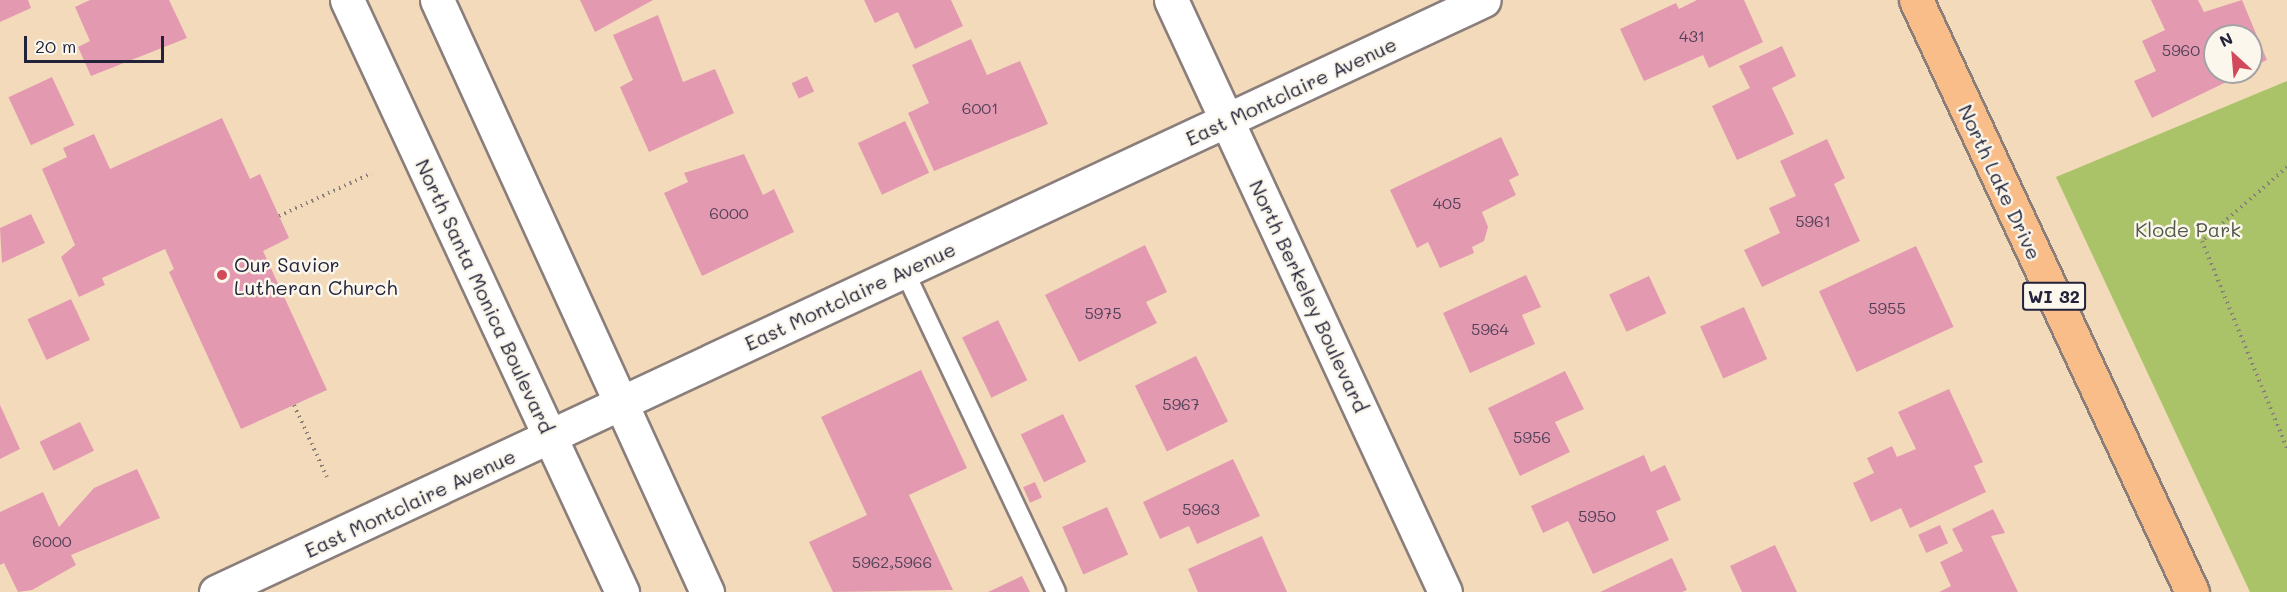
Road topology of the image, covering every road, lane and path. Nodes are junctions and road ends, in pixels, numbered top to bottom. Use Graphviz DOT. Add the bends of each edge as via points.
graph roads {
  1 [pos="347,0"];
  2 [pos="437,0"];
  3 [pos="1171,0"];
  4 [pos="1484,0"];
  5 [pos="1916,0"];
  6 [pos="1228,120"];
  7 [pos="2287,167"];
  8 [pos="372,173"];
  9 [pos="279,216"];
  10 [pos="904,270"];
  11 [pos="294,405"];
  12 [pos="620,405"];
  13 [pos="552,438"];
  14 [pos="2287,448"];
  15 [pos="327,477"];
  16 [pos="216,592"];
  17 [pos="622,592"];
  18 [pos="707,592"];
  19 [pos="1056,592"];
  20 [pos="1445,592"];
  21 [pos="2192,592"];
  1 -- 13 [label="street, North Santa Monica Boulevard"];
  2 -- 12 [label="street"];
  3 -- 6 [label="street, North Berkeley Boulevard"];
  4 -- 6 [label="street, East Montclaire Avenue"];
  5 -- 21 [label="main road, North Lake Drive / WI 32"];
  6 -- 10 [label="street, East Montclaire Avenue"];
  6 -- 20 [label="street, North Berkeley Boulevard"];
  7 -- 14 [label="path" via="2202,241"];
  8 -- 9 [label="path"];
  10 -- 12 [label="street, East Montclaire Avenue"];
  10 -- 19 [label="lane"];
  11 -- 15 [label="path"];
  12 -- 13 [label="street, East Montclaire Avenue"];
  12 -- 18 [label="street"];
  13 -- 16 [label="street, East Montclaire Avenue"];
  13 -- 17 [label="street, North Santa Monica Boulevard"];
}
